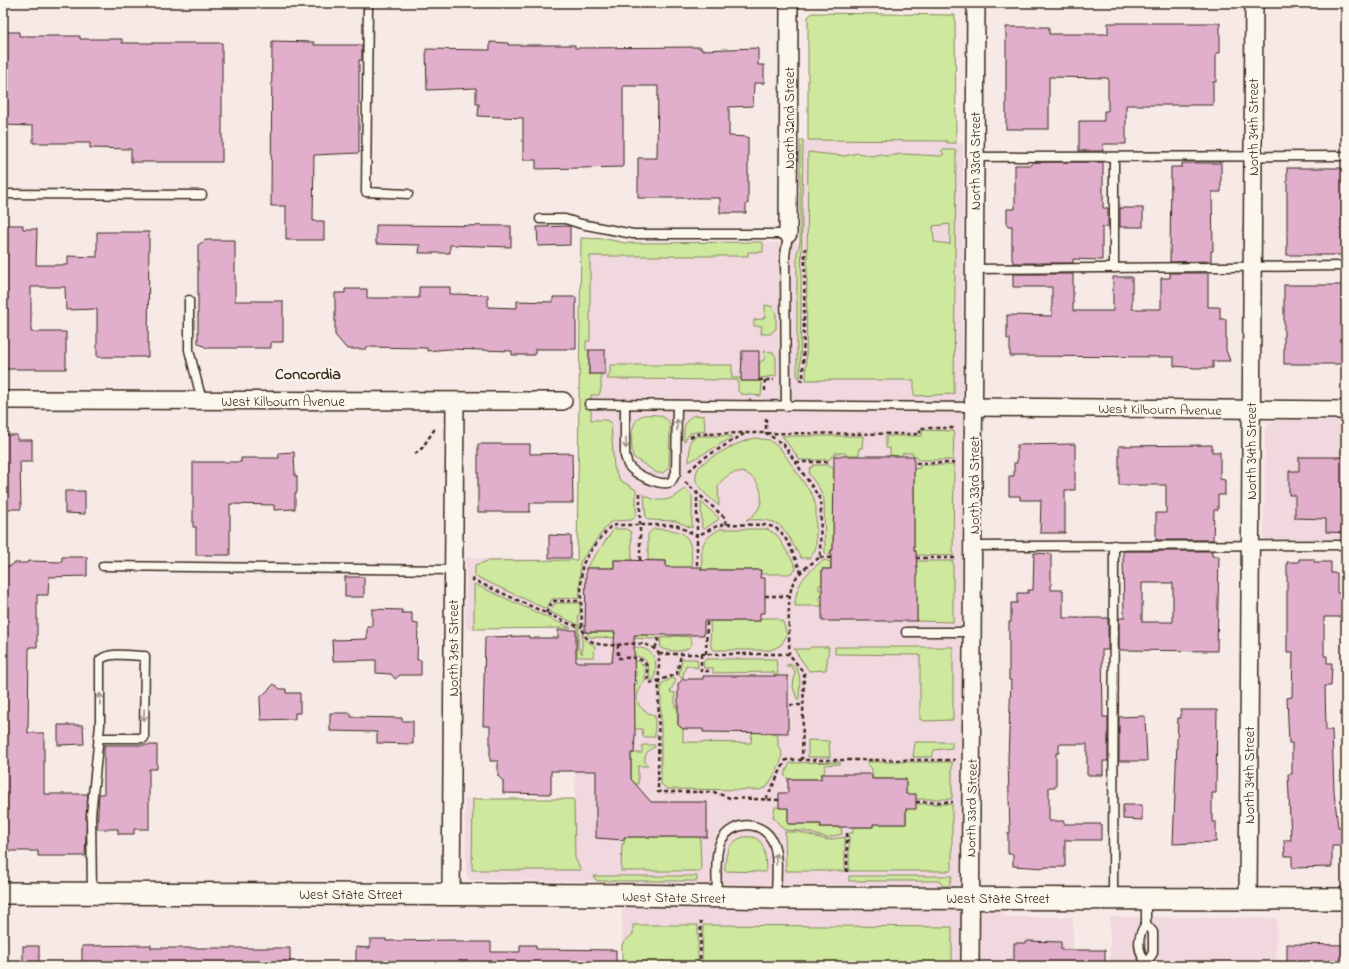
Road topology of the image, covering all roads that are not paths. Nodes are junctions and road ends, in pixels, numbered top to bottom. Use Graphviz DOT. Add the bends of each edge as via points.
graph roads {
  1 [pos="368,3"];
  2 [pos="789,3"];
  3 [pos="976,3"];
  4 [pos="1254,3"];
  5 [pos="1253,156"];
  6 [pos="1346,156"];
  7 [pos="975,157"];
  8 [pos="1114,157"];
  9 [pos="3,194"];
  10 [pos="408,194"];
  11 [pos="202,195"];
  12 [pos="540,219"];
  13 [pos="788,234"];
  14 [pos="1346,266"];
  15 [pos="1114,268"];
  16 [pos="1252,268"];
  17 [pos="974,269"];
  18 [pos="188,300"];
  19 [pos="3,400"];
  20 [pos="202,401"];
  21 [pos="563,401"];
  22 [pos="455,402"];
  23 [pos="589,404"];
  24 [pos="625,404"];
  25 [pos="677,405"];
  26 [pos="786,406"];
  27 [pos="974,407"];
  28 [pos="1252,410"];
  29 [pos="1346,410"];
  30 [pos="1114,545"];
  31 [pos="1251,545"];
  32 [pos="1346,545"];
  33 [pos="974,546"];
  34 [pos="103,566"];
  35 [pos="454,570"];
  36 [pos="906,632"];
  37 [pos="973,632"];
  38 [pos="98,738"];
  39 [pos="92,892"];
  40 [pos="3,893"];
  41 [pos="451,895"];
  42 [pos="717,898"];
  43 [pos="776,898"];
  44 [pos="970,898"];
  45 [pos="1113,898"];
  46 [pos="1146,899"];
  47 [pos="1248,899"];
  48 [pos="1346,899"];
  49 [pos="1146,924"];
  50 [pos="1146,965"];
  51 [pos="970,966"];
  1 -- 10 [label="lane" via="366,192"];
  2 -- 13 [label="street, North 32nd Street"];
  3 -- 7 [label="street, North 33rd Street"];
  4 -- 5 [label="street, North 34th Street"];
  5 -- 6 [label="lane"];
  5 -- 8 [label="lane"];
  5 -- 16 [label="street, North 34th Street"];
  7 -- 8 [label="lane"];
  7 -- 17 [label="street, North 33rd Street"];
  8 -- 15 [label="lane"];
  9 -- 11 [label="lane"];
  12 -- 13 [label="lane" via="566,219 634,234"];
  13 -- 26 [label="lane"];
  14 -- 16 [label="lane"];
  15 -- 16 [label="lane"];
  15 -- 17 [label="lane"];
  16 -- 28 [label="street, North 34th Street"];
  17 -- 27 [label="street, North 33rd Street"];
  18 -- 20 [label="lane" via="189,350"];
  19 -- 20 [label="street, West Kilbourn Avenue"];
  20 -- 22 [label="street, West Kilbourn Avenue"];
  21 -- 22 [label="street, West Kilbourn Avenue"];
  22 -- 35 [label="street, North 31st Street"];
  23 -- 24 [label="lane"];
  24 -- 25 [label="lane"];
  24 -- 25 [label="lane, one-way" via="627,464 652,481 666,484 671,482 676,473"];
  25 -- 26 [label="lane"];
  26 -- 27 [label="lane"];
  27 -- 28 [label="street, West Kilbourn Avenue"];
  27 -- 33 [label="street, North 33rd Street"];
  28 -- 29 [label="street, West Kilbourn Avenue"];
  28 -- 31 [label="street, North 34th Street"];
  30 -- 31 [label="lane"];
  30 -- 33 [label="lane"];
  30 -- 45 [label="lane"];
  31 -- 32 [label="lane"];
  31 -- 47 [label="street, North 34th Street"];
  33 -- 37 [label="street, North 33rd Street"];
  34 -- 35 [label="lane"];
  35 -- 41 [label="street, North 31st Street"];
  36 -- 37 [label="lane"];
  37 -- 44 [label="street, North 33rd Street"];
  38 -- 38 [label="lane, one-way" via="100,660 103,657 118,655 145,656 144,738"];
  38 -- 39 [label="lane" via="91,815"];
  39 -- 40 [label="street, West State Street"];
  39 -- 41 [label="street, West State Street"];
  41 -- 42 [label="street, West State Street" via="629,895"];
  42 -- 43 [label="street, West State Street"];
  43 -- 42 [label="lane, one-way" via="774,844 763,830 744,825 736,826 720,842"];
  43 -- 44 [label="street, West State Street"];
  44 -- 45 [label="street, West State Street"];
  44 -- 51 [label="street, North 33rd Street"];
  45 -- 46 [label="street, West State Street"];
  46 -- 47 [label="street, West State Street"];
  46 -- 49 [label="lane"];
  47 -- 48 [label="street, West State Street"];
  49 -- 50 [label="lane" via="1140,932 1140,954"];
  49 -- 50 [label="lane" via="1153,932 1153,954"];
}
